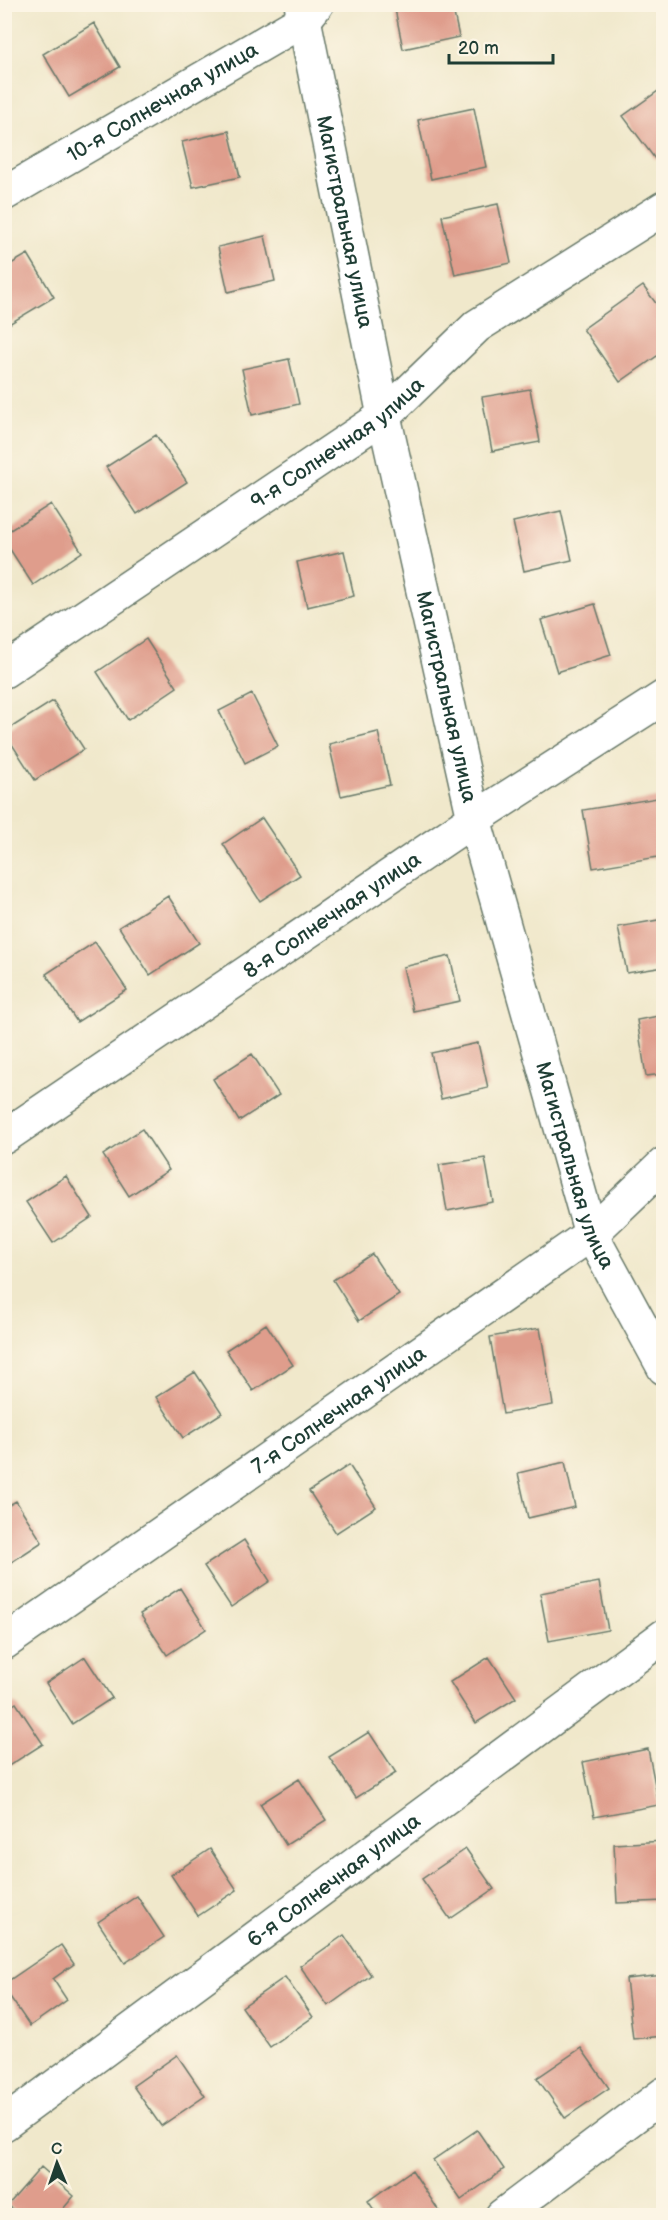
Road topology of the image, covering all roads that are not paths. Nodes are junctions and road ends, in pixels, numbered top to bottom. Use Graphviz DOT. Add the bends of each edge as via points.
graph roads {
  1 [pos="308,9"];
  2 [pos="4,194"];
  3 [pos="663,208"];
  4 [pos="384,416"];
  5 [pos="4,671"];
  6 [pos="663,698"];
  7 [pos="474,819"];
  8 [pos="4,1137"];
  9 [pos="663,1164"];
  10 [pos="591,1234"];
  11 [pos="663,1368"];
  12 [pos="663,1636"];
  13 [pos="4,1643"];
  14 [pos="663,2094"];
  15 [pos="4,2124"];
  16 [pos="502,2216"];
  1 -- 2 [label="street, 10-я Солнечная улица"];
  1 -- 4 [label="street, Магистральная улица"];
  3 -- 4 [label="street, 9-я Солнечная улица" via="477,326"];
  4 -- 5 [label="street, 9-я Солнечная улица"];
  4 -- 7 [label="street, Магистральная улица"];
  6 -- 7 [label="street, 8-я Солнечная улица"];
  7 -- 8 [label="street, 8-я Солнечная улица"];
  7 -- 10 [label="street, Магистральная улица"];
  9 -- 10 [label="street, 7-я Солнечная улица"];
  10 -- 11 [label="street, Магистральная улица"];
  10 -- 13 [label="street, 7-я Солнечная улица"];
  12 -- 15 [label="street, 6-я Солнечная улица"];
  14 -- 16 [label="street"];
}
